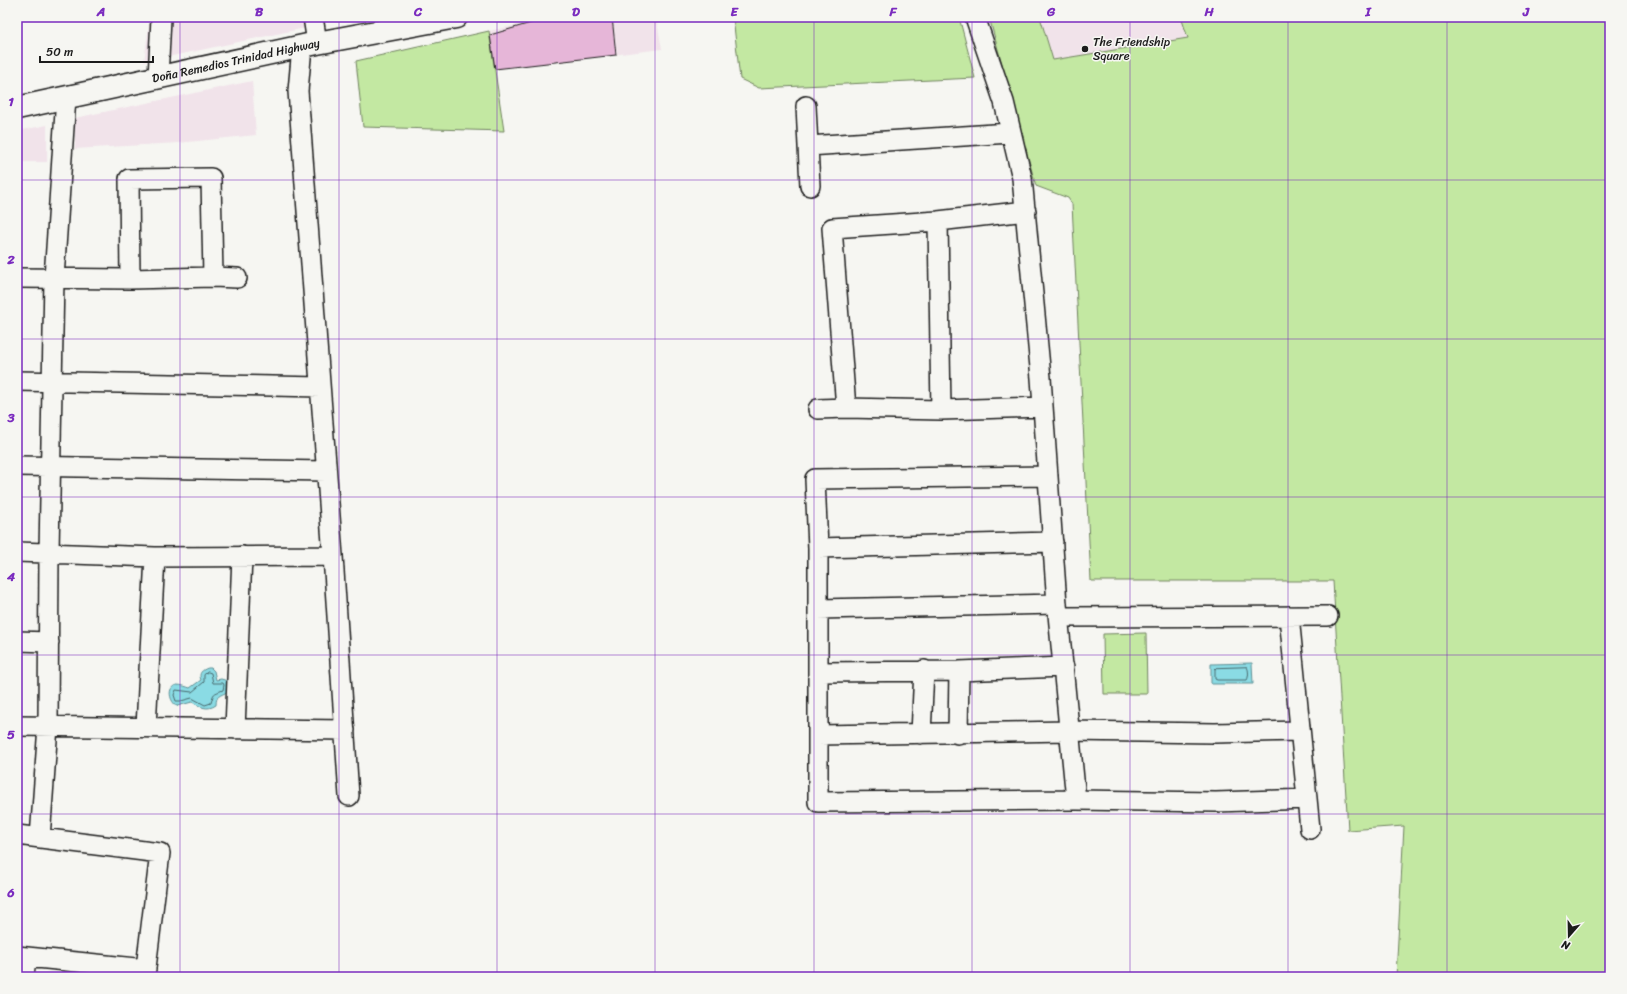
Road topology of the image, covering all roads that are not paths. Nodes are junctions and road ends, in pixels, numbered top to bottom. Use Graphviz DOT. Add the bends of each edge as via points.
graph roads {
  1 [pos="313,17"];
  2 [pos="456,17"];
  3 [pos="975,17"];
  4 [pos="161,18"];
  5 [pos="310,45"];
  6 [pos="158,78"];
  7 [pos="66,97"];
  8 [pos="806,106"];
  9 [pos="17,108"];
  10 [pos="1010,133"];
  11 [pos="808,146"];
  12 [pos="810,186"];
  13 [pos="1026,211"];
  14 [pos="938,221"];
  15 [pos="213,277"];
  16 [pos="17,278"];
  17 [pos="54,278"];
  18 [pos="237,278"];
  19 [pos="130,279"];
  20 [pos="17,381"];
  21 [pos="53,381"];
  22 [pos="320,387"];
  23 [pos="1044,407"];
  24 [pos="846,408"];
  25 [pos="818,409"];
  26 [pos="941,410"];
  27 [pos="17,466"];
  28 [pos="51,466"];
  29 [pos="326,471"];
  30 [pos="1048,476"];
  31 [pos="1053,542"];
  32 [pos="818,548"];
  33 [pos="17,552"];
  34 [pos="49,552"];
  35 [pos="242,556"];
  36 [pos="333,556"];
  37 [pos="155,557"];
  38 [pos="818,608"];
  39 [pos="1058,610"];
  40 [pos="1289,616"];
  41 [pos="1328,616"];
  42 [pos="17,641"];
  43 [pos="49,642"];
  44 [pos="1064,667"];
  45 [pos="924,670"];
  46 [pos="959,671"];
  47 [pos="818,672"];
  48 [pos="17,726"];
  49 [pos="48,726"];
  50 [pos="146,727"];
  51 [pos="235,729"];
  52 [pos="345,730"];
  53 [pos="1068,731"];
  54 [pos="1300,731"];
  55 [pos="921,734"];
  56 [pos="958,734"];
  57 [pos="818,736"];
  58 [pos="349,796"];
  59 [pos="1307,799"];
  60 [pos="1076,800"];
  61 [pos="1310,829"];
  62 [pos="17,836"];
  63 [pos="40,838"];
  64 [pos="22,957"];
  65 [pos="24,977"];
  1 -- 5 [label="street"];
  2 -- 5 [label="highway, Doña Remedios Trinidad Highway"];
  3 -- 10 [label="street" via="1004,102"];
  4 -- 6 [label="street"];
  5 -- 6 [label="highway, Doña Remedios Trinidad Highway"];
  5 -- 22 [label="street" via="298,91"];
  6 -- 7 [label="highway, Doña Remedios Trinidad Highway"];
  7 -- 9 [label="highway, Doña Remedios Trinidad Highway"];
  7 -- 17 [label="street"];
  8 -- 11 [label="street"];
  10 -- 11 [label="street"];
  10 -- 13 [label="street" via="1022,178"];
  11 -- 12 [label="street"];
  13 -- 14 [label="street"];
  13 -- 23 [label="street"];
  14 -- 24 [label="street" via="832,228"];
  14 -- 26 [label="street"];
  15 -- 18 [label="street"];
  15 -- 19 [label="street"];
  15 -- 19 [label="street" via="212,178 129,179"];
  16 -- 17 [label="street"];
  17 -- 19 [label="street"];
  17 -- 21 [label="street"];
  20 -- 21 [label="street"];
  21 -- 22 [label="street"];
  21 -- 28 [label="street"];
  22 -- 29 [label="street"];
  23 -- 26 [label="street"];
  23 -- 30 [label="street"];
  24 -- 25 [label="street"];
  24 -- 26 [label="street"];
  27 -- 28 [label="street"];
  28 -- 29 [label="street"];
  28 -- 34 [label="street"];
  29 -- 36 [label="street"];
  30 -- 31 [label="street"];
  30 -- 32 [label="street" via="815,479"];
  31 -- 32 [label="street"];
  31 -- 39 [label="street"];
  32 -- 38 [label="street"];
  33 -- 34 [label="street"];
  34 -- 37 [label="street"];
  34 -- 43 [label="street"];
  35 -- 36 [label="street"];
  35 -- 37 [label="street"];
  35 -- 51 [label="street"];
  36 -- 52 [label="street"];
  37 -- 50 [label="street"];
  38 -- 39 [label="street"];
  38 -- 47 [label="street"];
  39 -- 40 [label="street"];
  39 -- 44 [label="street"];
  40 -- 41 [label="street"];
  40 -- 54 [label="street"];
  42 -- 43 [label="street"];
  43 -- 49 [label="street"];
  44 -- 46 [label="street"];
  44 -- 53 [label="street"];
  45 -- 46 [label="street"];
  45 -- 47 [label="street"];
  45 -- 55 [label="street"];
  46 -- 56 [label="street"];
  47 -- 57 [label="street"];
  48 -- 49 [label="street"];
  49 -- 50 [label="street"];
  49 -- 63 [label="street"];
  50 -- 51 [label="street"];
  51 -- 52 [label="street"];
  52 -- 58 [label="street"];
  53 -- 54 [label="street"];
  53 -- 56 [label="street"];
  53 -- 60 [label="street"];
  54 -- 59 [label="street"];
  55 -- 56 [label="street"];
  55 -- 57 [label="street"];
  57 -- 60 [label="street" via="818,802"];
  59 -- 60 [label="street" via="1216,802"];
  59 -- 61 [label="street"];
  62 -- 63 [label="street"];
  63 -- 64 [label="street" via="160,853 146,972"];
  64 -- 65 [label="street"];
}
